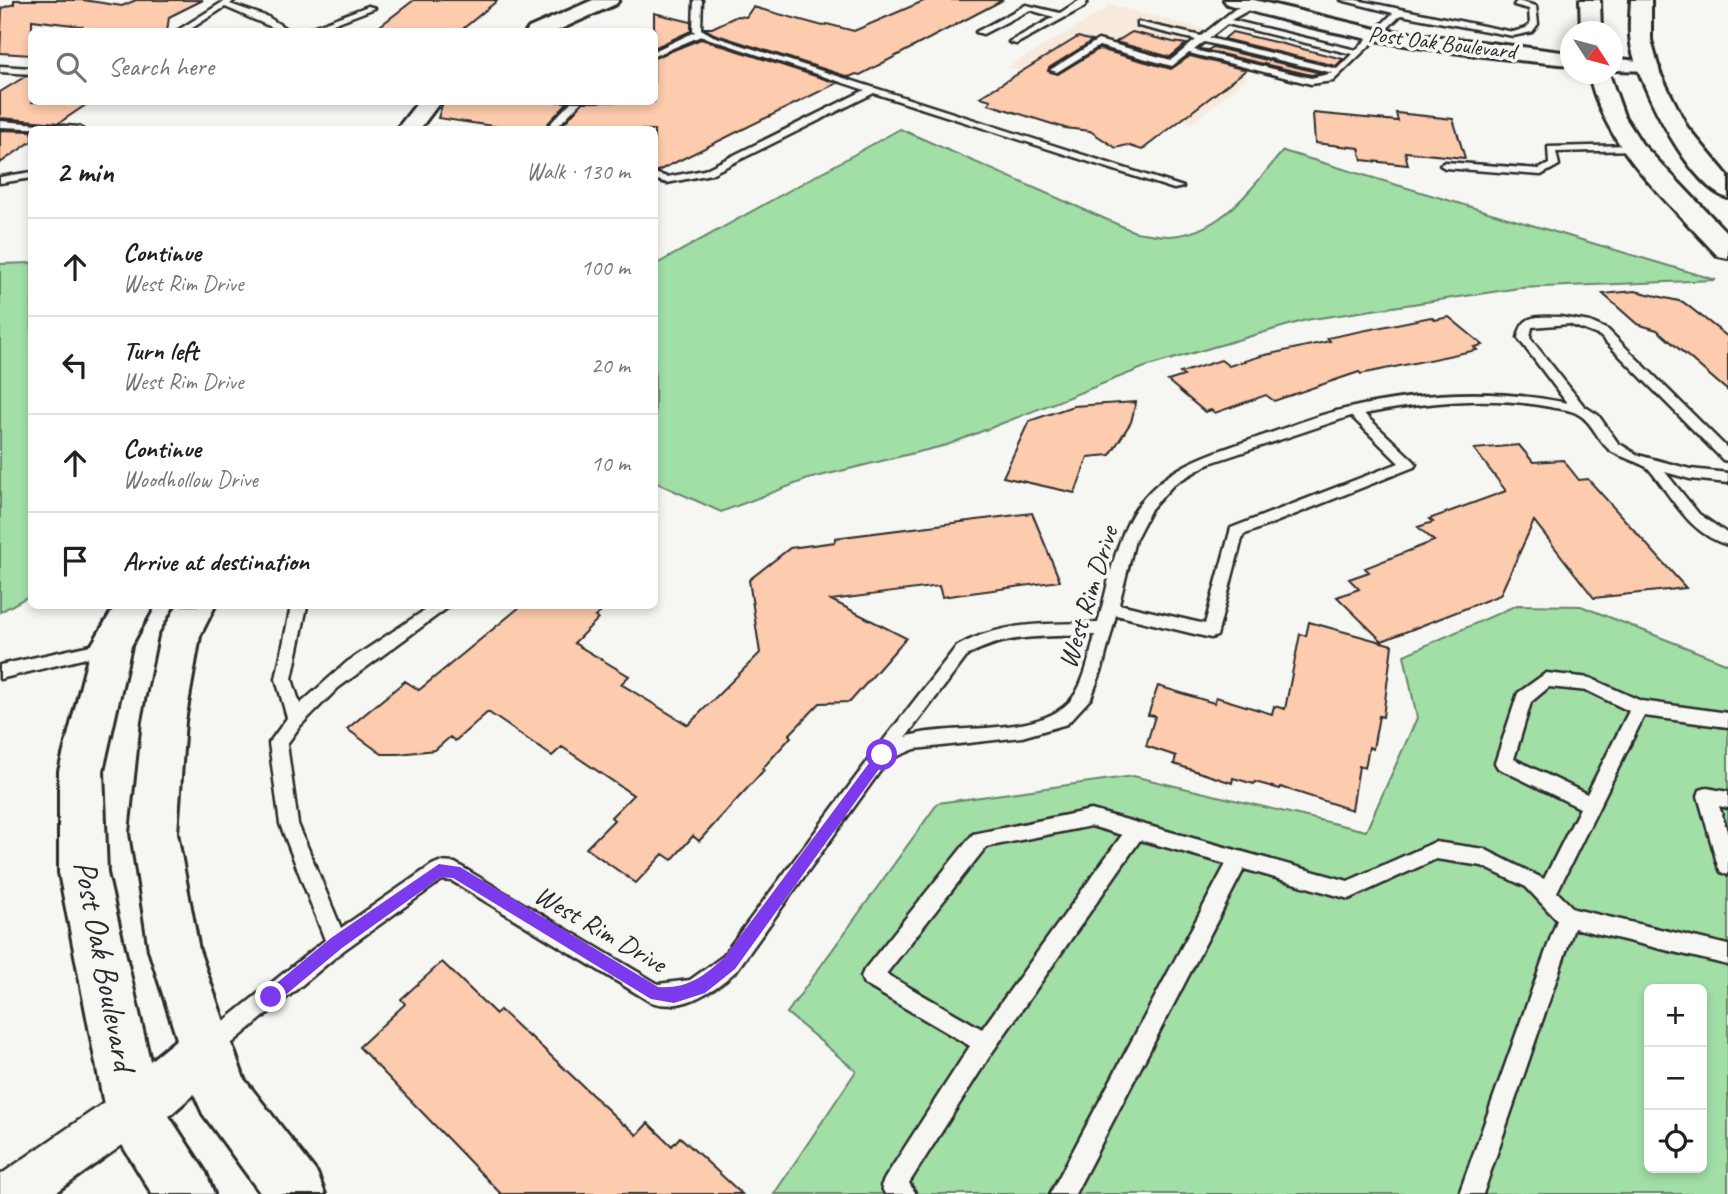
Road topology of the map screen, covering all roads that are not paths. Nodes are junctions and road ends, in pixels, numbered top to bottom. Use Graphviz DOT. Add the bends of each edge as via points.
graph roads {
  1 [pos="609,0"];
  2 [pos="698,0"];
  3 [pos="1084,0"];
  4 [pos="1345,0"];
  5 [pos="1590,0"];
  6 [pos="1641,0"];
  7 [pos="228,2"];
  8 [pos="1517,2"];
  9 [pos="1242,3"];
  10 [pos="1030,4"];
  11 [pos="371,8"];
  12 [pos="1399,12"];
  13 [pos="1060,16"];
  14 [pos="1225,21"];
  15 [pos="1591,21"];
  16 [pos="1141,24"];
  17 [pos="1248,27"];
  18 [pos="186,28"];
  19 [pos="280,28"];
  20 [pos="314,28"];
  21 [pos="545,28"];
  22 [pos="1261,30"];
  23 [pos="980,32"];
  24 [pos="701,33"];
  25 [pos="1275,33"];
  26 [pos="1376,35"];
  27 [pos="1288,36"];
  28 [pos="1202,38"];
  29 [pos="1232,39"];
  30 [pos="1301,39"];
  31 [pos="1013,42"];
  32 [pos="1279,43"];
  33 [pos="1316,43"];
  34 [pos="1243,45"];
  35 [pos="1256,48"];
  36 [pos="1190,51"];
  37 [pos="658,52"];
  38 [pos="1359,53"];
  39 [pos="1283,54"];
  40 [pos="1298,58"];
  41 [pos="1560,58"];
  42 [pos="1623,65"];
  43 [pos="1648,67"];
  44 [pos="0,69"];
  45 [pos="1054,70"];
  46 [pos="28,71"];
  47 [pos="1339,72"];
  48 [pos="1602,84"];
  49 [pos="873,90"];
  50 [pos="427,105"];
  51 [pos="573,105"];
  52 [pos="0,124"];
  53 [pos="28,126"];
  54 [pos="410,126"];
  55 [pos="552,126"];
  56 [pos="1633,148"];
  57 [pos="1445,165"];
  58 [pos="28,176"];
  59 [pos="658,177"];
  60 [pos="0,180"];
  61 [pos="1178,187"];
  62 [pos="1728,190"];
  63 [pos="1728,250"];
  64 [pos="1579,409"];
  65 [pos="1354,411"];
  66 [pos="1728,457"];
  67 [pos="1653,465"];
  68 [pos="1728,478"];
  69 [pos="1728,540"];
  70 [pos="1110,608"];
  71 [pos="132,609"];
  72 [pos="194,609"];
  73 [pos="298,609"];
  74 [pos="438,609"];
  75 [pos="1105,629"];
  76 [pos="111,646"];
  77 [pos="0,672"];
  78 [pos="1639,708"];
  79 [pos="295,717"];
  80 [pos="1728,720"];
  81 [pos="882,755"];
  82 [pos="1728,800"];
  83 [pos="1591,805"];
  84 [pos="1136,831"];
  85 [pos="1239,859"];
  86 [pos="1728,866"];
  87 [pos="1546,895"];
  88 [pos="1568,918"];
  89 [pos="337,943"];
  90 [pos="1728,955"];
  91 [pos="985,1043"];
  92 [pos="208,1048"];
  93 [pos="133,1110"];
  94 [pos="14,1194"];
  95 [pos="185,1194"];
  96 [pos="296,1194"];
  97 [pos="904,1194"];
  98 [pos="1062,1194"];
  99 [pos="1471,1194"];
  1 -- 21 [label="street"];
  2 -- 24 [label="lane" via="697,30"];
  3 -- 13 [label="lane"];
  4 -- 12 [label="lane"];
  5 -- 15 [label="street"];
  6 -- 43 [label="street" via="1640,31"];
  7 -- 18 [label="lane"];
  7 -- 19 [label="lane"];
  8 -- 12 [label="lane" via="1533,8 1534,24 1530,30 1513,34"];
  9 -- 14 [label="lane"];
  9 -- 26 [label="street, Post Oak Boulevard"];
  10 -- 13 [label="lane"];
  10 -- 23 [label="lane"];
  11 -- 20 [label="lane"];
  12 -- 26 [label="lane"];
  13 -- 31 [label="lane"];
  14 -- 17 [label="lane"];
  14 -- 28 [label="lane"];
  16 -- 28 [label="lane"];
  17 -- 22 [label="lane"];
  17 -- 29 [label="lane"];
  22 -- 25 [label="lane"];
  22 -- 34 [label="lane"];
  24 -- 37 [label="lane"];
  24 -- 49 [label="lane"];
  25 -- 27 [label="lane"];
  25 -- 35 [label="lane"];
  26 -- 38 [label="lane"];
  26 -- 41 [label="street, Post Oak Boulevard"];
  27 -- 30 [label="lane"];
  27 -- 32 [label="lane"];
  28 -- 29 [label="lane"];
  28 -- 36 [label="lane"];
  29 -- 34 [label="lane"];
  30 -- 33 [label="lane"];
  30 -- 39 [label="lane"];
  33 -- 38 [label="lane"];
  33 -- 40 [label="lane"];
  34 -- 35 [label="lane"];
  35 -- 39 [label="lane" via="1266,54"];
  36 -- 45 [label="lane" via="1172,63 1095,44"];
  36 -- 47 [label="lane" via="1311,81 1333,78"];
  38 -- 47 [label="lane"];
  39 -- 40 [label="lane"];
  40 -- 47 [label="lane"];
  42 -- 43 [label="street"];
  43 -- 62 [label="street" via="1676,125"];
  44 -- 46 [label="lane"];
  48 -- 56 [label="street" via="1613,116"];
  49 -- 59 [label="lane" via="707,172 667,180"];
  49 -- 61 [label="lane"];
  50 -- 54 [label="street"];
  51 -- 55 [label="lane"];
  52 -- 53 [label="lane"];
  56 -- 57 [label="lane" via="1551,149 1554,165 1541,172"];
  56 -- 63 [label="street"];
  58 -- 60 [label="lane"];
  64 -- 65 [label="lane, West Rim Drive" via="1523,398 1481,397"];
  64 -- 66 [label="lane" via="1524,338 1525,326 1531,322 1574,320 1604,333"];
  64 -- 67 [label="lane" via="1593,418 1613,446"];
  65 -- 70 [label="lane, West Rim Drive" via="1205,460 1169,481 1145,506 1128,540"];
  65 -- 70 [label="lane" via="1409,464 1236,532 1211,632"];
  67 -- 68 [label="lane"];
  67 -- 69 [label="lane" via="1690,516"];
  70 -- 75 [label="lane, West Rim Drive"];
  71 -- 76 [label="street, Post Oak Boulevard"];
  72 -- 92 [label="street" via="180,636 164,721 154,833 174,950"];
  73 -- 79 [label="lane" via="284,678"];
  74 -- 79 [label="lane" via="326,686"];
  75 -- 81 [label="lane" via="976,640 962,651"];
  75 -- 81 [label="lane, West Rim Drive" via="1082,698 1061,719 1023,730 913,742"];
  76 -- 77 [label="lane"];
  76 -- 93 [label="street, Post Oak Boulevard" via="81,771 83,873"];
  78 -- 80 [label="lane"];
  78 -- 83 [label="lane"];
  78 -- 83 [label="lane" via="1590,685 1546,680 1524,698 1504,763"];
  79 -- 89 [label="lane" via="278,743 289,824"];
  81 -- 89 [label="lane, West Rim Drive" via="729,964 705,986 674,995 656,994 455,872 439,871"];
  82 -- 86 [label="lane" via="1707,796"];
  83 -- 87 [label="lane"];
  84 -- 85 [label="lane"];
  84 -- 91 [label="lane"];
  84 -- 91 [label="lane" via="1091,818 980,839 871,977"];
  85 -- 87 [label="lane" via="1349,890 1435,850 1484,858 1533,881"];
  85 -- 98 [label="lane"];
  87 -- 88 [label="lane"];
  88 -- 90 [label="lane"];
  88 -- 99 [label="lane"];
  89 -- 92 [label="lane, West Rim Drive"];
  91 -- 97 [label="lane" via="893,1186"];
  92 -- 93 [label="street"];
  92 -- 96 [label="street" via="222,1095"];
  93 -- 94 [label="street"];
  93 -- 95 [label="street, Post Oak Boulevard"];
}
